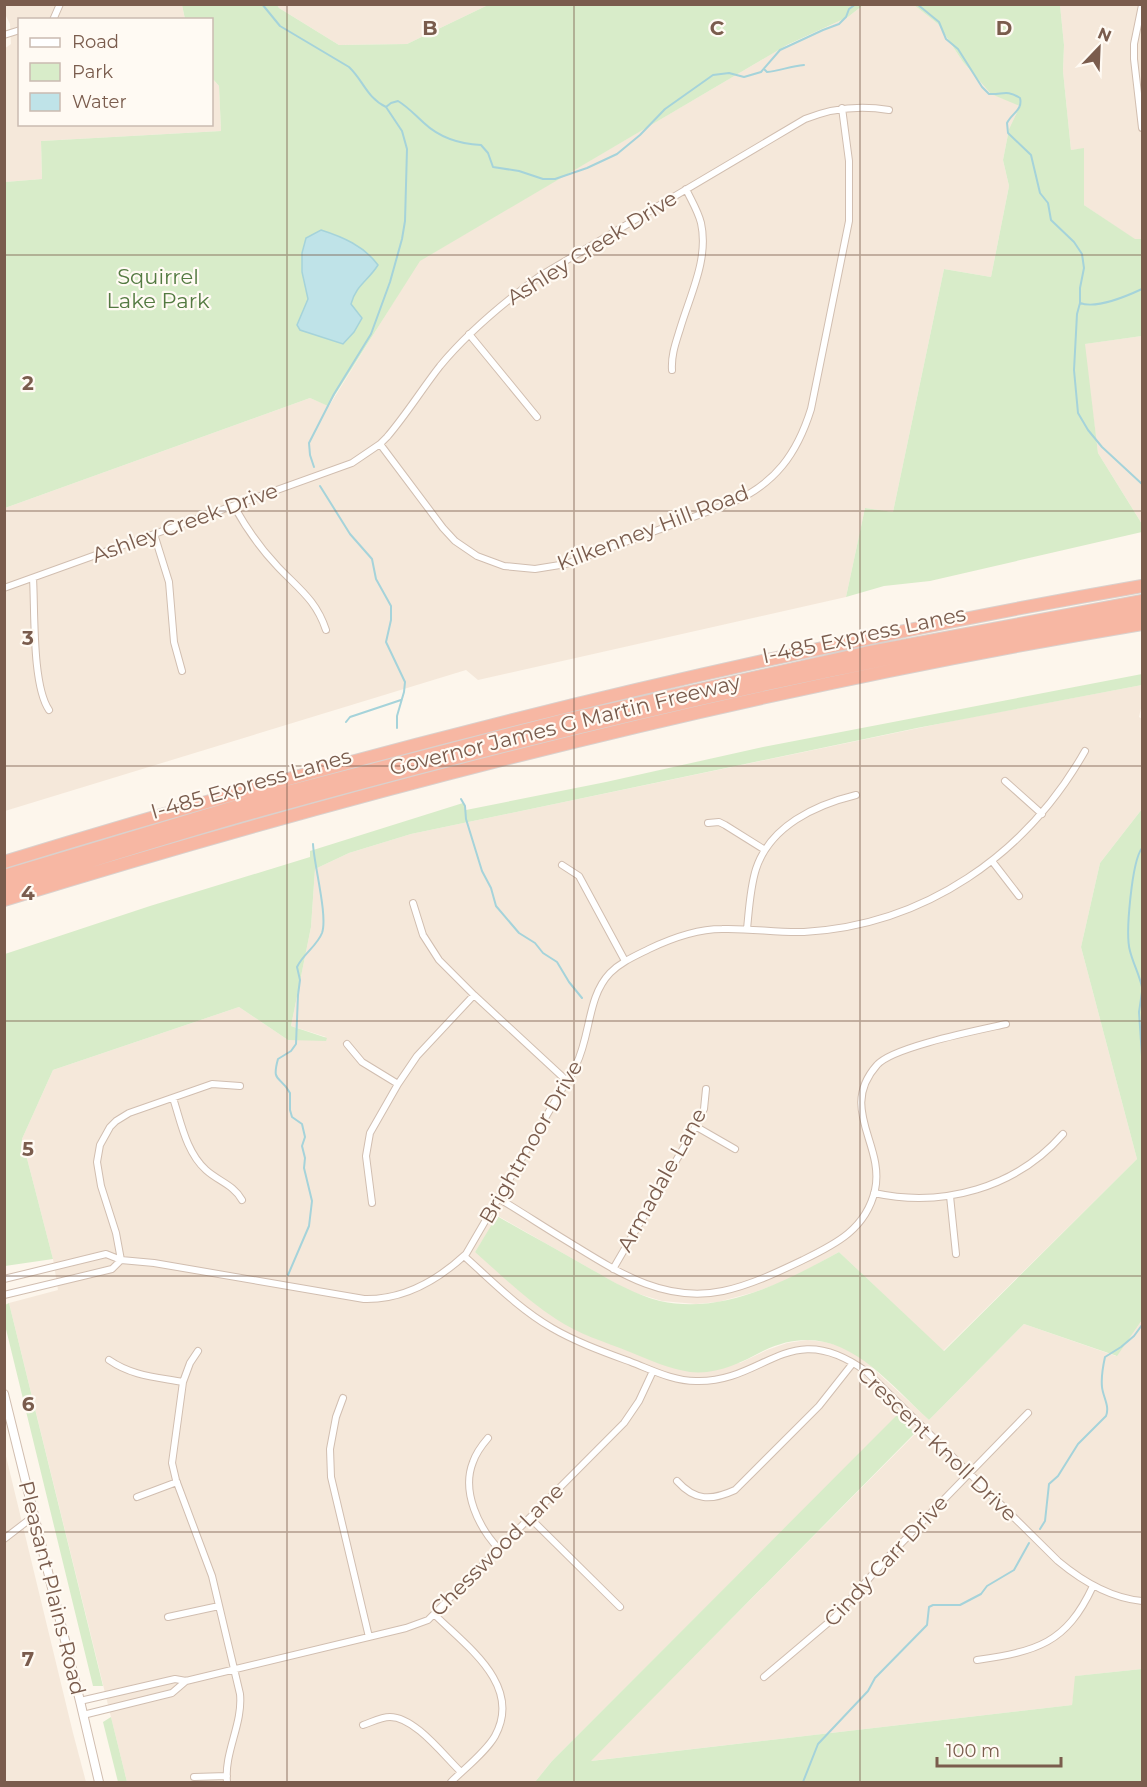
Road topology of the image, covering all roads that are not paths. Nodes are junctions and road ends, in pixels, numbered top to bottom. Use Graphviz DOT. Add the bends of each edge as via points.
graph roads {
  1 [pos="60,4"];
  2 [pos="1143,5"];
  3 [pos="54,18"];
  4 [pos="1140,91"];
  5 [pos="842,108"];
  6 [pos="889,110"];
  7 [pos="1143,128"];
  8 [pos="686,189"];
  9 [pos="470,334"];
  10 [pos="672,370"];
  11 [pos="537,417"];
  12 [pos="380,444"];
  13 [pos="234,506"];
  14 [pos="154,534"];
  15 [pos="33,578"];
  16 [pos="1143,586"];
  17 [pos="4,588"];
  18 [pos="1143,601"];
  19 [pos="1143,613"];
  20 [pos="1143,624"];
  21 [pos="326,630"];
  22 [pos="182,670"];
  23 [pos="49,710"];
  24 [pos="1085,751"];
  25 [pos="1005,781"];
  26 [pos="856,795"];
  27 [pos="1042,814"];
  28 [pos="708,823"];
  29 [pos="765,850"];
  30 [pos="992,861"];
  31 [pos="4,862"];
  32 [pos="562,865"];
  33 [pos="4,876"];
  34 [pos="4,888"];
  35 [pos="1019,896"];
  36 [pos="4,900"];
  37 [pos="413,903"];
  38 [pos="747,929"];
  39 [pos="625,961"];
  40 [pos="474,995"];
  41 [pos="1006,1024"];
  42 [pos="347,1044"];
  43 [pos="567,1082"];
  44 [pos="398,1084"];
  45 [pos="240,1086"];
  46 [pos="706,1089"];
  47 [pos="173,1098"];
  48 [pos="695,1126"];
  49 [pos="1063,1134"];
  50 [pos="735,1149"];
  51 [pos="874,1192"];
  52 [pos="950,1196"];
  53 [pos="498,1198"];
  54 [pos="242,1200"];
  55 [pos="372,1203"];
  56 [pos="956,1254"];
  57 [pos="464,1256"];
  58 [pos="121,1260"];
  59 [pos="613,1269"];
  60 [pos="4,1279"];
  61 [pos="4,1295"];
  62 [pos="198,1352"];
  63 [pos="109,1360"];
  64 [pos="853,1363"];
  65 [pos="653,1371"];
  66 [pos="183,1382"];
  67 [pos="4,1394"];
  68 [pos="343,1398"];
  69 [pos="1028,1413"];
  70 [pos="488,1438"];
  71 [pos="969,1473"];
  72 [pos="677,1481"];
  73 [pos="177,1482"];
  74 [pos="137,1497"];
  75 [pos="34,1516"];
  76 [pos="530,1518"];
  77 [pos="4,1539"];
  78 [pos="499,1549"];
  79 [pos="1093,1586"];
  80 [pos="1143,1601"];
  81 [pos="219,1606"];
  82 [pos="620,1607"];
  83 [pos="435,1615"];
  84 [pos="168,1617"];
  85 [pos="369,1636"];
  86 [pos="977,1660"];
  87 [pos="235,1670"];
  88 [pos="764,1677"];
  89 [pos="186,1681"];
  90 [pos="80,1701"];
  91 [pos="83,1715"];
  92 [pos="363,1725"];
  93 [pos="461,1772"];
  94 [pos="194,1777"];
  95 [pos="227,1779"];
  96 [pos="99,1782"];
  97 [pos="451,1782"];
  1 -- 3 [label="street"];
  2 -- 4 [label="street" via="1134,44"];
  4 -- 7 [label="street"];
  5 -- 6 [label="street, Ashley Creek Drive"];
  5 -- 8 [label="street, Ashley Creek Drive" via="805,119"];
  5 -- 12 [label="street, Kilkenney Hill Road" via="849,161 849,221 811,409 794,451 756,490 731,503 566,564 519,569 477,556 455,541"];
  8 -- 9 [label="street, Ashley Creek Drive" via="540,276"];
  8 -- 10 [label="street" via="700,220 703,249 675,346"];
  9 -- 11 [label="street"];
  9 -- 12 [label="street, Ashley Creek Drive"];
  12 -- 13 [label="street, Ashley Creek Drive" via="345,466"];
  13 -- 14 [label="street, Ashley Creek Drive"];
  13 -- 21 [label="street" via="264,552 314,603"];
  14 -- 15 [label="street, Ashley Creek Drive"];
  14 -- 22 [label="street" via="170,582 174,642"];
  15 -- 17 [label="street, Ashley Creek Drive"];
  15 -- 23 [label="street" via="39,685"];
  16 -- 31 [label="highway, Governor James G Martin Freeway" via="905,631 564,707 285,780"];
  18 -- 33 [label="highway, I-485 Express Lanes" via="865,653 564,720 264,798"];
  19 -- 34 [label="highway, I-485 Express Lanes" via="1042,629 714,695 482,751 268,808"];
  20 -- 36 [label="highway, Governor James G Martin Freeway" via="895,669 689,712 339,802"];
  24 -- 27 [label="street, Brightmoor Drive"];
  25 -- 27 [label="street"];
  26 -- 29 [label="street" via="804,814"];
  27 -- 30 [label="street, Brightmoor Drive"];
  28 -- 29 [label="street" via="719,822"];
  29 -- 38 [label="street" via="754,878"];
  30 -- 35 [label="street"];
  30 -- 38 [label="street, Brightmoor Drive" via="932,899 882,918 813,931"];
  32 -- 39 [label="street" via="579,876"];
  37 -- 40 [label="street" via="431,950"];
  38 -- 39 [label="street, Brightmoor Drive" via="721,928 686,934"];
  39 -- 43 [label="street, Brightmoor Drive" via="600,987 591,1010 585,1046"];
  40 -- 43 [label="street"];
  40 -- 44 [label="street" via="426,1044"];
  41 -- 51 [label="street" via="894,1053 877,1065 867,1079 860,1105 874,1161"];
  42 -- 44 [label="street" via="362,1062"];
  43 -- 53 [label="street, Brightmoor Drive"];
  44 -- 55 [label="street" via="368,1141"];
  45 -- 47 [label="street" via="212,1084"];
  46 -- 48 [label="street, Armadale Lane" via="704,1109"];
  47 -- 54 [label="street" via="195,1158"];
  47 -- 58 [label="street" via="122,1116 100,1145 98,1174"];
  48 -- 50 [label="street"];
  48 -- 59 [label="street, Armadale Lane"];
  49 -- 52 [label="street" via="1045,1153 1009,1177"];
  51 -- 52 [label="street" via="905,1198"];
  51 -- 59 [label="street" via="866,1214 848,1235 789,1267 736,1288 677,1293 637,1282"];
  52 -- 56 [label="street"];
  53 -- 57 [label="street, Brightmoor Drive"];
  53 -- 59 [label="street"];
  57 -- 58 [label="street, Brightmoor Drive" via="420,1288 371,1299"];
  57 -- 65 [label="street, Crescent Knoll Drive" via="525,1310 553,1328"];
  58 -- 60 [label="street, Brightmoor Drive" via="106,1254"];
  58 -- 61 [label="street" via="112,1269"];
  62 -- 66 [label="street"];
  63 -- 66 [label="street" via="131,1372"];
  64 -- 65 [label="street, Crescent Knoll Drive" via="833,1353 810,1349 776,1356 717,1380 686,1380"];
  64 -- 71 [label="street, Crescent Knoll Drive" via="867,1372"];
  64 -- 72 [label="street" via="819,1406 735,1490 718,1497 700,1497"];
  65 -- 76 [label="street, Chesswood Lane" via="631,1414"];
  66 -- 73 [label="street" via="172,1456"];
  67 -- 75 [label="street, Pleasant Plains Road"];
  68 -- 85 [label="street" via="330,1449 331,1477"];
  69 -- 71 [label="street, Cindy Carr Drive"];
  70 -- 78 [label="street" via="472,1462 470,1485 478,1519"];
  71 -- 79 [label="street, Crescent Knoll Drive" via="1058,1562"];
  71 -- 88 [label="street, Cindy Carr Drive" via="835,1617"];
  73 -- 74 [label="street"];
  73 -- 81 [label="street" via="206,1556"];
  75 -- 77 [label="street"];
  75 -- 90 [label="street, Pleasant Plains Road"];
  76 -- 78 [label="street, Chesswood Lane"];
  76 -- 82 [label="street"];
  78 -- 83 [label="street, Chesswood Lane"];
  79 -- 80 [label="street, Crescent Knoll Drive"];
  79 -- 86 [label="street" via="1078,1614 1056,1636 1019,1653"];
  81 -- 84 [label="street"];
  81 -- 87 [label="street"];
  83 -- 85 [label="street, Chesswood Lane" via="418,1625"];
  83 -- 93 [label="street" via="488,1669 501,1690 502,1714 495,1736"];
  85 -- 87 [label="street, Chesswood Lane"];
  87 -- 89 [label="street, Chesswood Lane"];
  87 -- 95 [label="street" via="240,1708"];
  89 -- 90 [label="street, Chesswood Lane" via="175,1679"];
  89 -- 91 [label="street, Chesswood Lane" via="172,1693"];
  90 -- 91 [label="street, Pleasant Plains Road"];
  91 -- 96 [label="street, Pleasant Plains Road"];
  92 -- 93 [label="street" via="389,1717 407,1722"];
  93 -- 97 [label="street"];
  94 -- 95 [label="street"];
}
